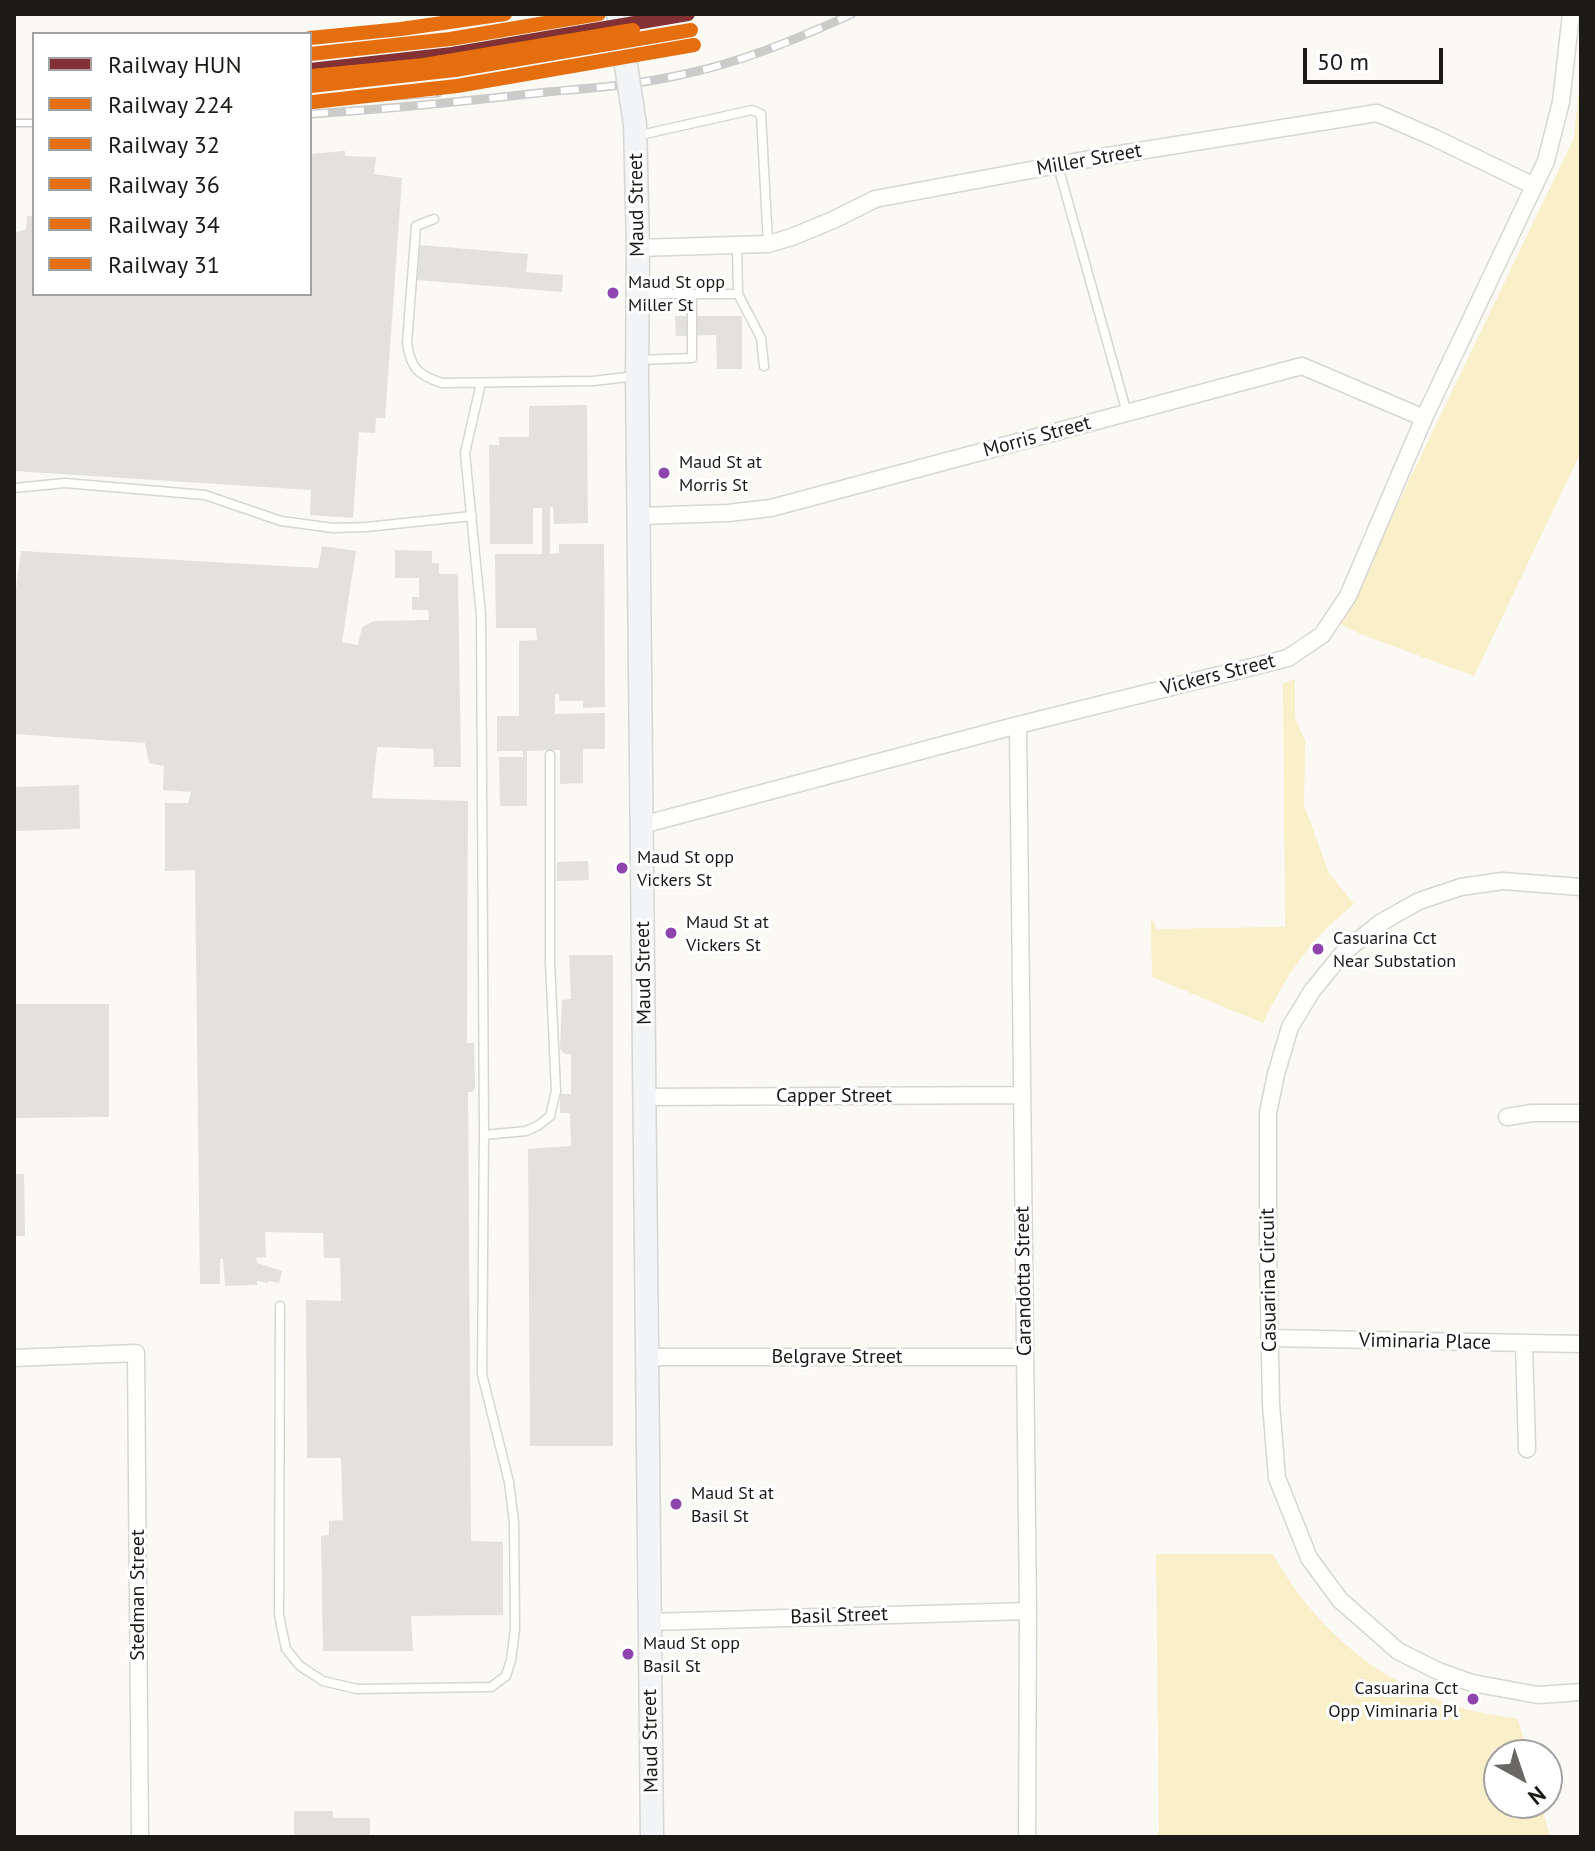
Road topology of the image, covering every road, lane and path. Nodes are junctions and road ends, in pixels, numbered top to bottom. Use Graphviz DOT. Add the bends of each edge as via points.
graph roads {
  1 [pos="618,14"];
  2 [pos="1571,14"];
  3 [pos="635,130"];
  4 [pos="1058,165"];
  5 [pos="1534,186"];
  6 [pos="434,219"];
  7 [pos="737,244"];
  8 [pos="768,244"];
  9 [pos="638,248"];
  10 [pos="638,293"];
  11 [pos="692,294"];
  12 [pos="738,294"];
  13 [pos="764,366"];
  14 [pos="637,368"];
  15 [pos="481,383"];
  16 [pos="1127,413"];
  17 [pos="1424,418"];
  18 [pos="14,488"];
  19 [pos="472,516"];
  20 [pos="640,516"];
  21 [pos="1018,725"];
  22 [pos="550,755"];
  23 [pos="642,825"];
  24 [pos="1581,887"];
  25 [pos="1022,1095"];
  26 [pos="645,1097"];
  27 [pos="1581,1113"];
  28 [pos="1507,1117"];
  29 [pos="484,1135"];
  30 [pos="280,1306"];
  31 [pos="1269,1338"];
  32 [pos="1524,1344"];
  33 [pos="1581,1344"];
  34 [pos="648,1357"];
  35 [pos="1025,1357"];
  36 [pos="14,1358"];
  37 [pos="1527,1449"];
  38 [pos="1028,1611"];
  39 [pos="649,1622"];
  40 [pos="1581,1692"];
  41 [pos="140,1837"];
  42 [pos="652,1837"];
  43 [pos="1027,1837"];
  1 -- 3 [label="main road, Maud Street, bridge"];
  2 -- 5 [label="street, Vickers Street" via="1561,102"];
  3 -- 8 [label="lane" via="752,110 761,114"];
  3 -- 9 [label="main road, Maud Street"];
  4 -- 5 [label="street, Miller Street" via="1377,113"];
  4 -- 8 [label="street, Miller Street" via="875,199"];
  4 -- 16 [label="lane"];
  5 -- 17 [label="street, Vickers Street"];
  6 -- 15 [label="lane" via="416,226 409,359 414,369 442,383"];
  7 -- 8 [label="street, Miller Street"];
  7 -- 9 [label="street, Miller Street"];
  7 -- 12 [label="lane"];
  9 -- 10 [label="main road, Maud Street"];
  10 -- 11 [label="lane"];
  10 -- 14 [label="main road, Maud Street"];
  11 -- 12 [label="lane"];
  11 -- 14 [label="lane" via="692,358"];
  12 -- 13 [label="lane" via="761,338"];
  14 -- 15 [label="lane" via="593,381"];
  14 -- 20 [label="main road, Maud Street"];
  15 -- 19 [label="lane" via="465,453"];
  16 -- 17 [label="street, Morris Street" via="1302,366"];
  16 -- 20 [label="street, Morris Street" via="771,508"];
  17 -- 21 [label="street, Vickers Street" via="1348,596 1322,635 1288,658"];
  18 -- 19 [label="lane" via="65,483 205,495 281,521 333,528"];
  19 -- 29 [label="lane" via="481,615"];
  20 -- 23 [label="main road, Maud Street"];
  21 -- 23 [label="street, Vickers Street"];
  21 -- 25 [label="street, Carandotta Street"];
  22 -- 29 [label="lane" via="556,1091 550,1116 539,1125"];
  23 -- 26 [label="main road, Maud Street"];
  24 -- 31 [label="street, Casuarina Circuit" via="1502,881 1419,901 1343,953 1312,991 1290,1027 1268,1113"];
  25 -- 26 [label="street, Capper Street"];
  25 -- 35 [label="street, Carandotta Street"];
  26 -- 34 [label="main road, Maud Street"];
  27 -- 28 [label="street"];
  29 -- 30 [label="lane" via="482,1374 509,1482 515,1538 511,1660 506,1676 491,1687 357,1689 323,1681 286,1649 279,1615"];
  31 -- 32 [label="street, Viminaria Place"];
  31 -- 40 [label="street, Casuarina Circuit" via="1277,1478 1309,1558 1340,1600 1398,1651 1438,1671 1538,1695"];
  32 -- 33 [label="street, Viminaria Place"];
  32 -- 37 [label="street"];
  34 -- 35 [label="street, Belgrave Street"];
  34 -- 39 [label="main road, Maud Street"];
  35 -- 38 [label="street, Carandotta Street"];
  36 -- 41 [label="street, Stedman Street" via="136,1353"];
  38 -- 39 [label="street, Basil Street"];
  38 -- 43 [label="street, Carandotta Street"];
  39 -- 42 [label="main road, Maud Street"];
}
